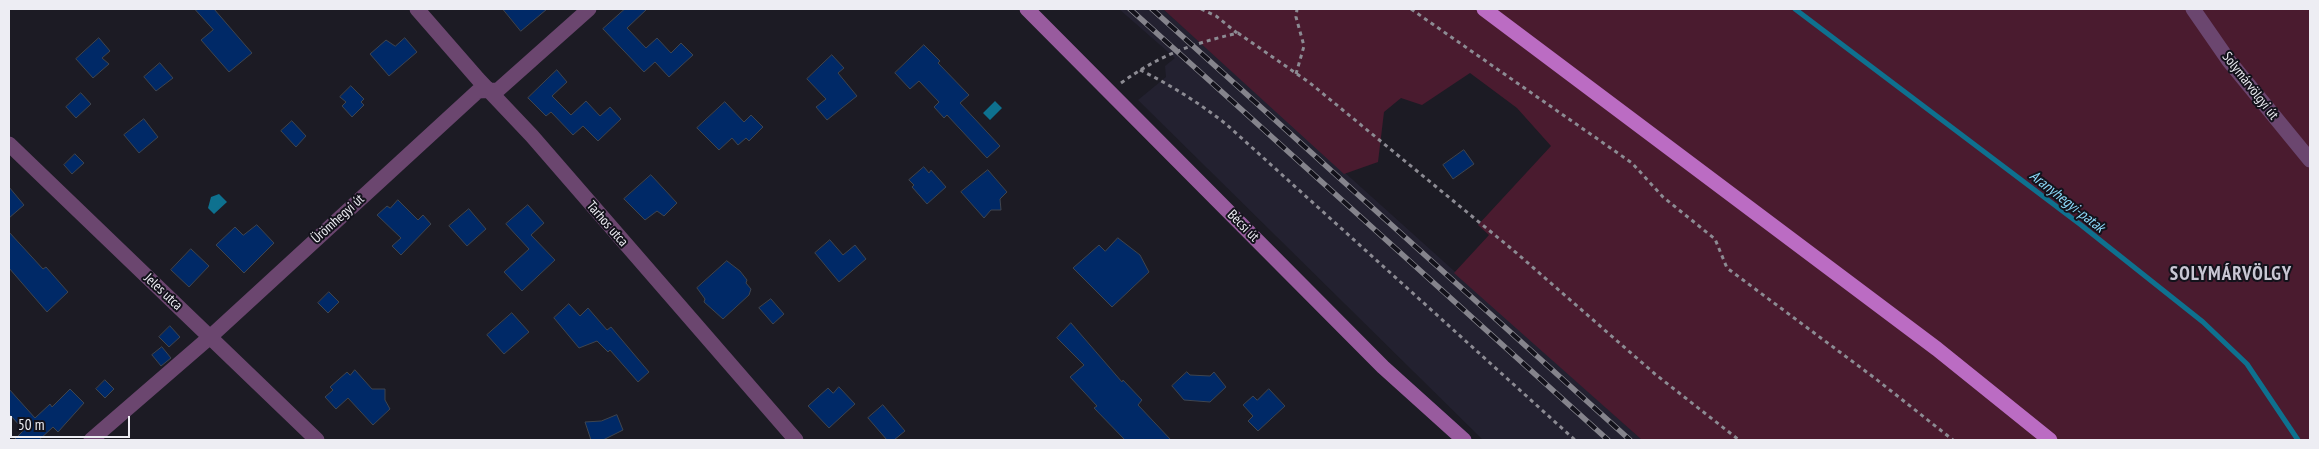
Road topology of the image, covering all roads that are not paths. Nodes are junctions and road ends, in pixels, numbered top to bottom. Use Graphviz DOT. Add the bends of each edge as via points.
graph roads {
  1 [pos="417,9"];
  2 [pos="589,9"];
  3 [pos="1026,9"];
  4 [pos="1484,9"];
  5 [pos="2193,9"];
  6 [pos="488,90"];
  7 [pos="9,144"];
  8 [pos="2310,160"];
  9 [pos="210,337"];
  10 [pos="91,440"];
  11 [pos="317,440"];
  12 [pos="796,440"];
  13 [pos="1464,440"];
  14 [pos="2050,440"];
  1 -- 6 [label="street, Tarhos utca"];
  2 -- 6 [label="street, Ürömhegyi út" via="498,90"];
  3 -- 13 [label="street, Bécsi út" via="1383,367"];
  4 -- 14 [label="main road" via="1937,349"];
  5 -- 8 [label="street, Solymárvölgyi út" via="2229,61"];
  6 -- 9 [label="street, Ürömhegyi út" via="478,91"];
  6 -- 12 [label="street, Tarhos utca" via="532,136"];
  7 -- 9 [label="street, Jeles utca"];
  9 -- 10 [label="street, Ürömhegyi út"];
  9 -- 11 [label="street, Jeles utca"];
}
